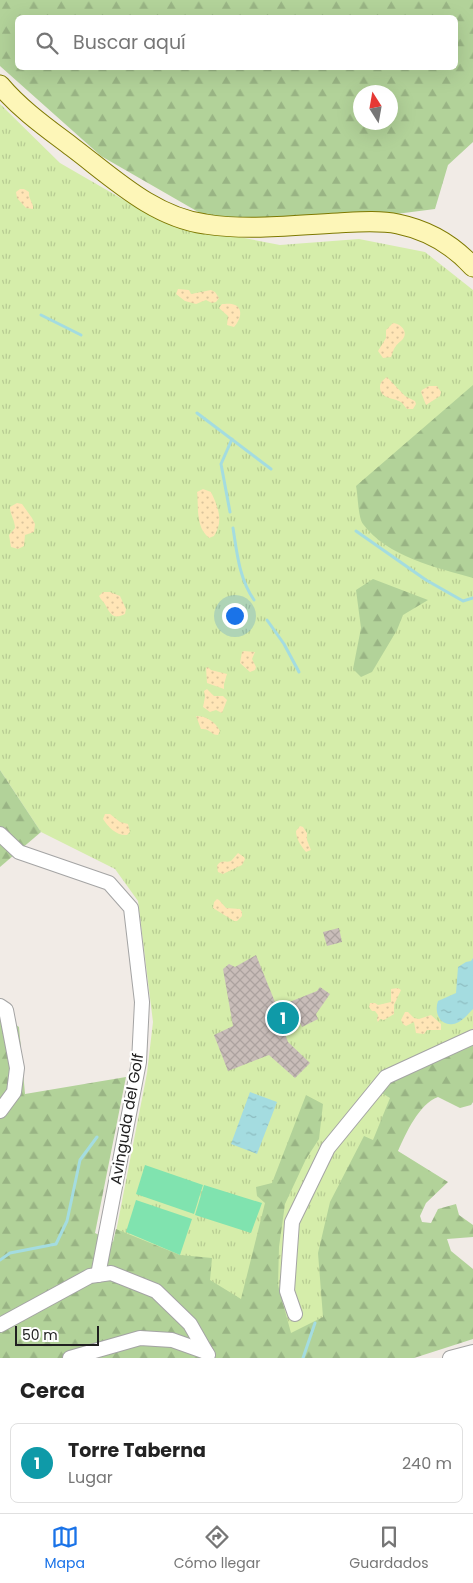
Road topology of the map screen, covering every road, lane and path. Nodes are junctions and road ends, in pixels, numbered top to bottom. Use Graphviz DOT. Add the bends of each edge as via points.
graph roads {
  1 [pos="0,85"];
  2 [pos="473,267"];
  3 [pos="0,834"];
  4 [pos="0,1006"];
  5 [pos="473,1037"];
  6 [pos="0,1111"];
  7 [pos="98,1275"];
  8 [pos="294,1314"];
  9 [pos="0,1325"];
  10 [pos="473,1352"];
  11 [pos="208,1355"];
  12 [pos="70,1358"];
  13 [pos="450,1358"];
  1 -- 2 [label="main road" via="26,111 128,190 174,215 228,227 366,222 397,224 435,237"];
  3 -- 7 [label="street, Avinguda del Golf" via="20,852 109,883 131,908 142,1002 139,1062"];
  4 -- 6 [label="street" via="6,1010 17,1068 14,1092"];
  5 -- 8 [label="street" via="386,1077 328,1148 292,1222 287,1291"];
  7 -- 9 [label="street" via="90,1276"];
  7 -- 11 [label="street" via="111,1273 156,1291 190,1324"];
  10 -- 13 [label="street"];
  11 -- 12 [label="street" via="172,1340 140,1338"];
}
